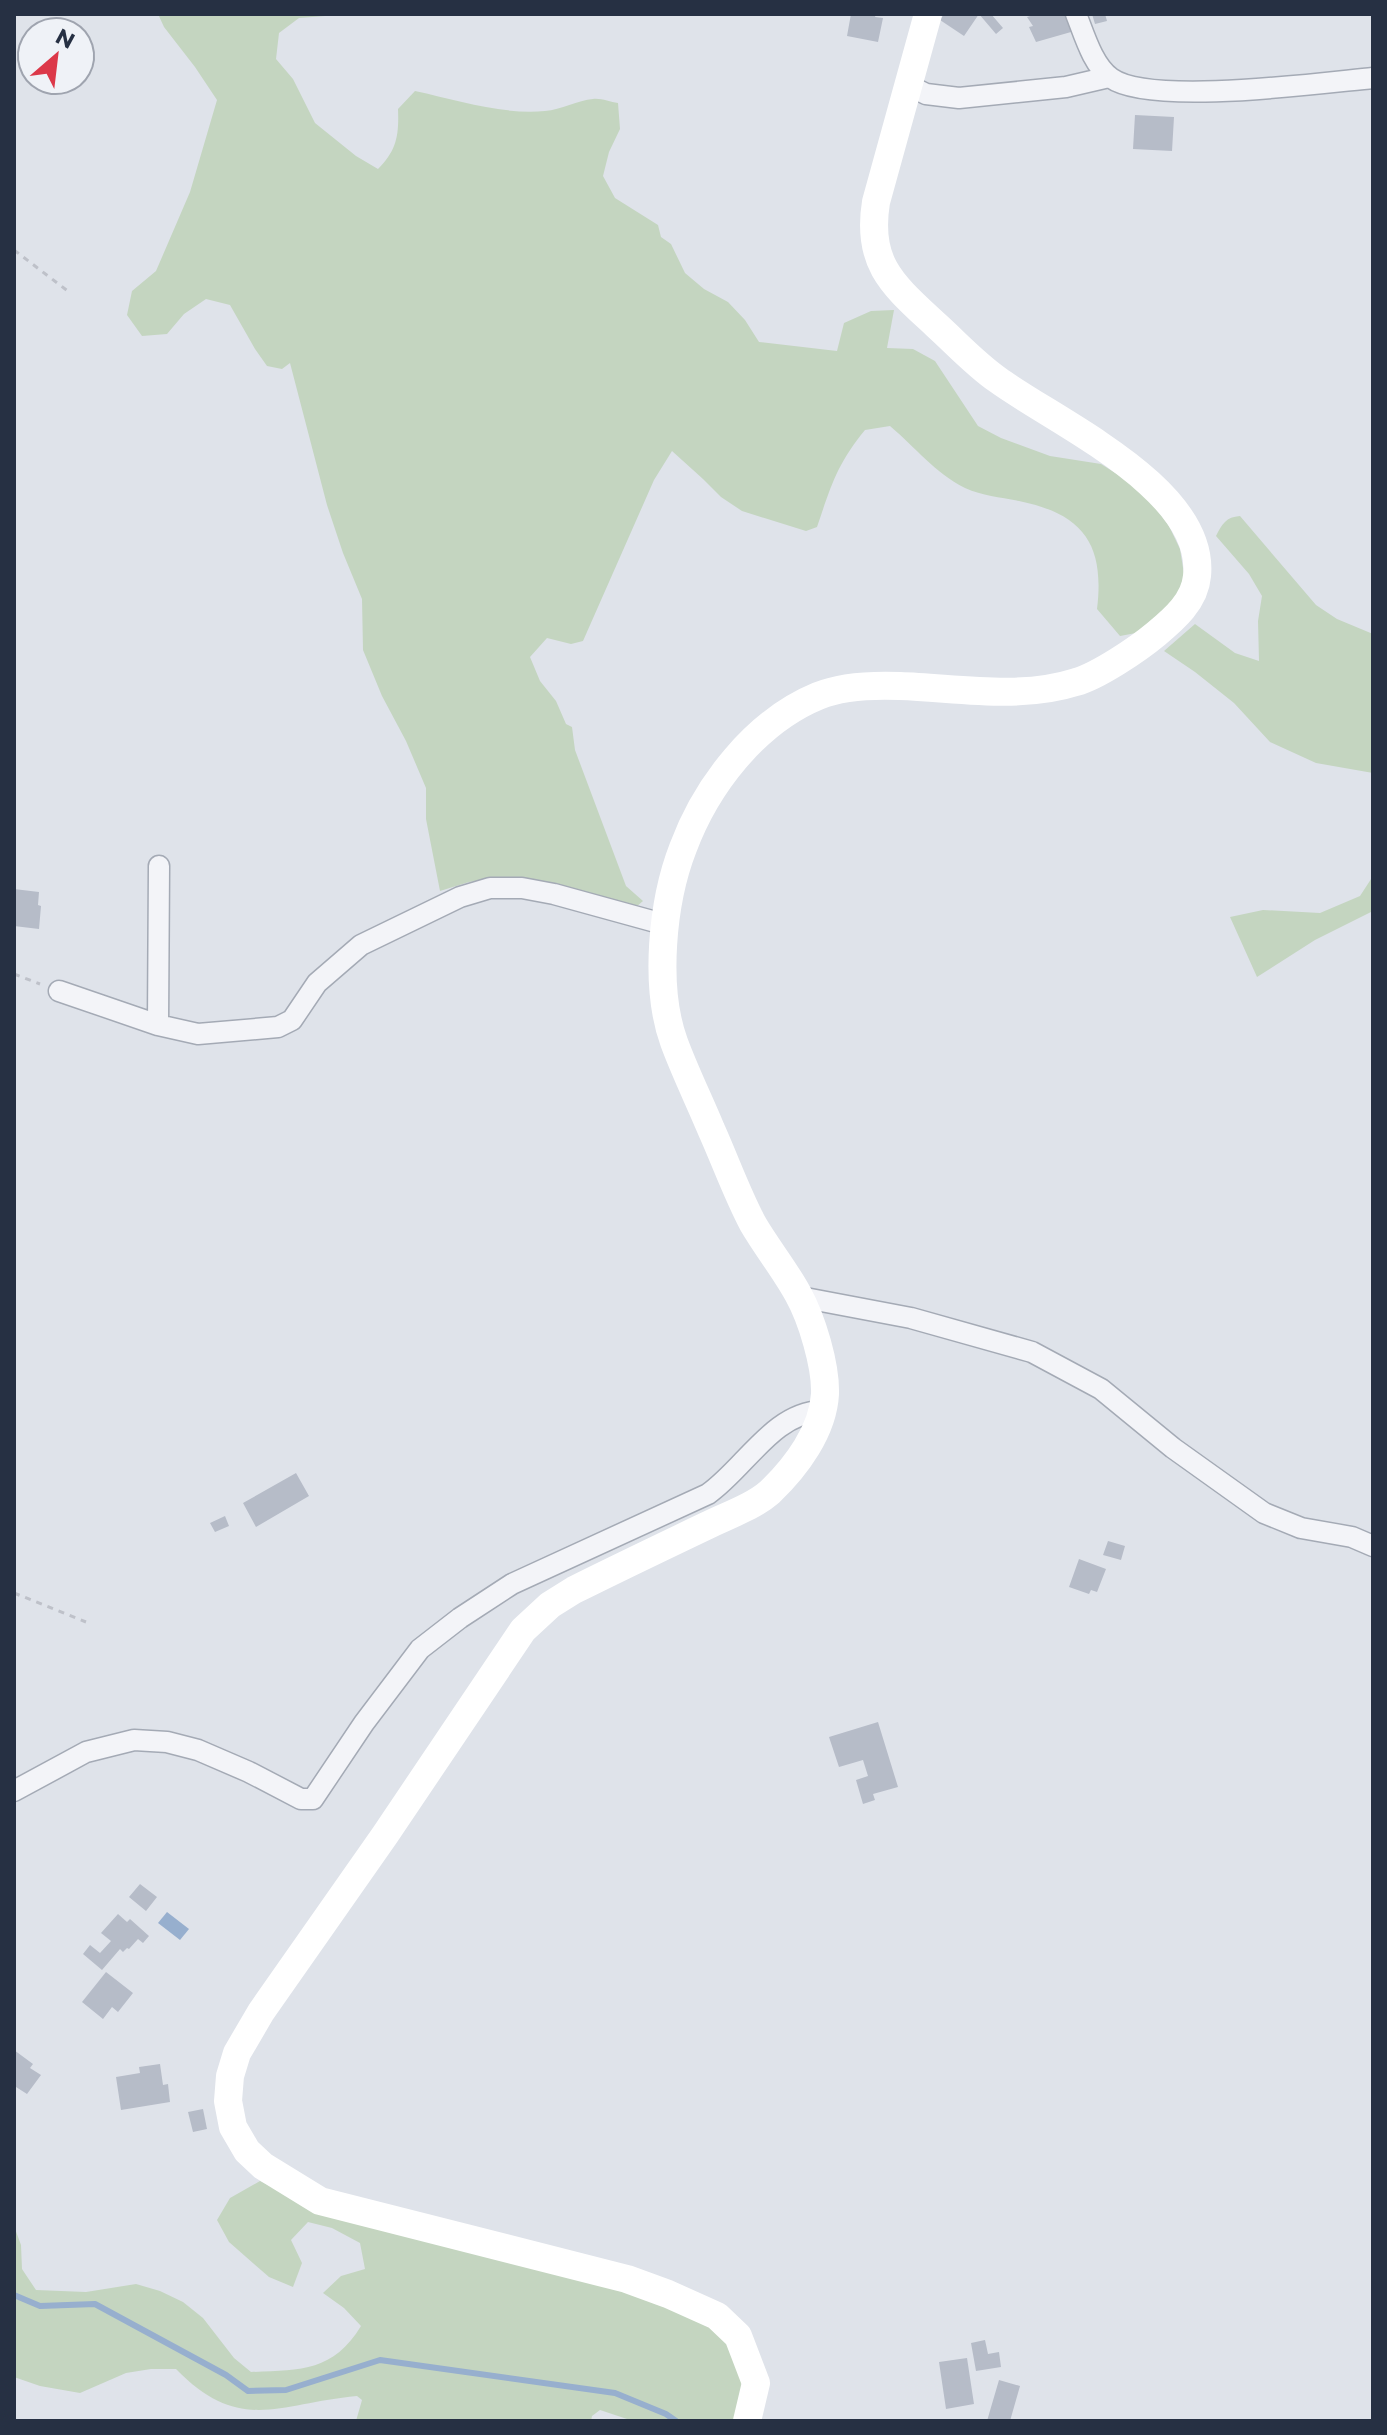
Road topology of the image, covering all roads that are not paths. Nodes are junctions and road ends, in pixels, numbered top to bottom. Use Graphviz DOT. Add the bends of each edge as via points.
graph roads {
  1 [pos="928,14"];
  2 [pos="1076,14"];
  3 [pos="1109,77"];
  4 [pos="1373,78"];
  5 [pos="908,85"];
  6 [pos="159,866"];
  7 [pos="663,924"];
  8 [pos="59,991"];
  9 [pos="158,1025"];
  10 [pos="800,1297"];
  11 [pos="821,1411"];
  12 [pos="1373,1546"];
  13 [pos="14,1791"];
  14 [pos="747,2421"];
  1 -- 5 [label="street"];
  2 -- 3 [label="street"];
  3 -- 4 [label="street" via="1141,89 1174,92"];
  3 -- 5 [label="street" via="959,98 926,94"];
  5 -- 7 [label="street" via="872,224 883,270 996,379 1113,455 1160,493 1187,526 1198,578 1188,602 1171,621 1146,643 1082,681 997,691 860,688 822,694 787,712 747,746 715,784 683,847"];
  6 -- 9 [label="street"];
  7 -- 9 [label="street" via="554,894 490,888 361,945 317,983 292,1020 278,1027 198,1034"];
  7 -- 10 [label="street" via="672,1038 752,1222"];
  8 -- 9 [label="street"];
  10 -- 11 [label="street" via="822,1361"];
  10 -- 12 [label="street" via="911,1318 1032,1352 1101,1389 1264,1513"];
  11 -- 13 [label="street" via="798,1414 782,1425 708,1494 512,1584 460,1618 420,1649 313,1799 301,1799 198,1750 134,1740 86,1752"];
  11 -- 14 [label="street" via="794,1467 764,1497 574,1590 523,1630 261,2012 237,2053 228,2101 233,2127 247,2151 320,2201 627,2279 717,2316 738,2336 756,2383"];
}
